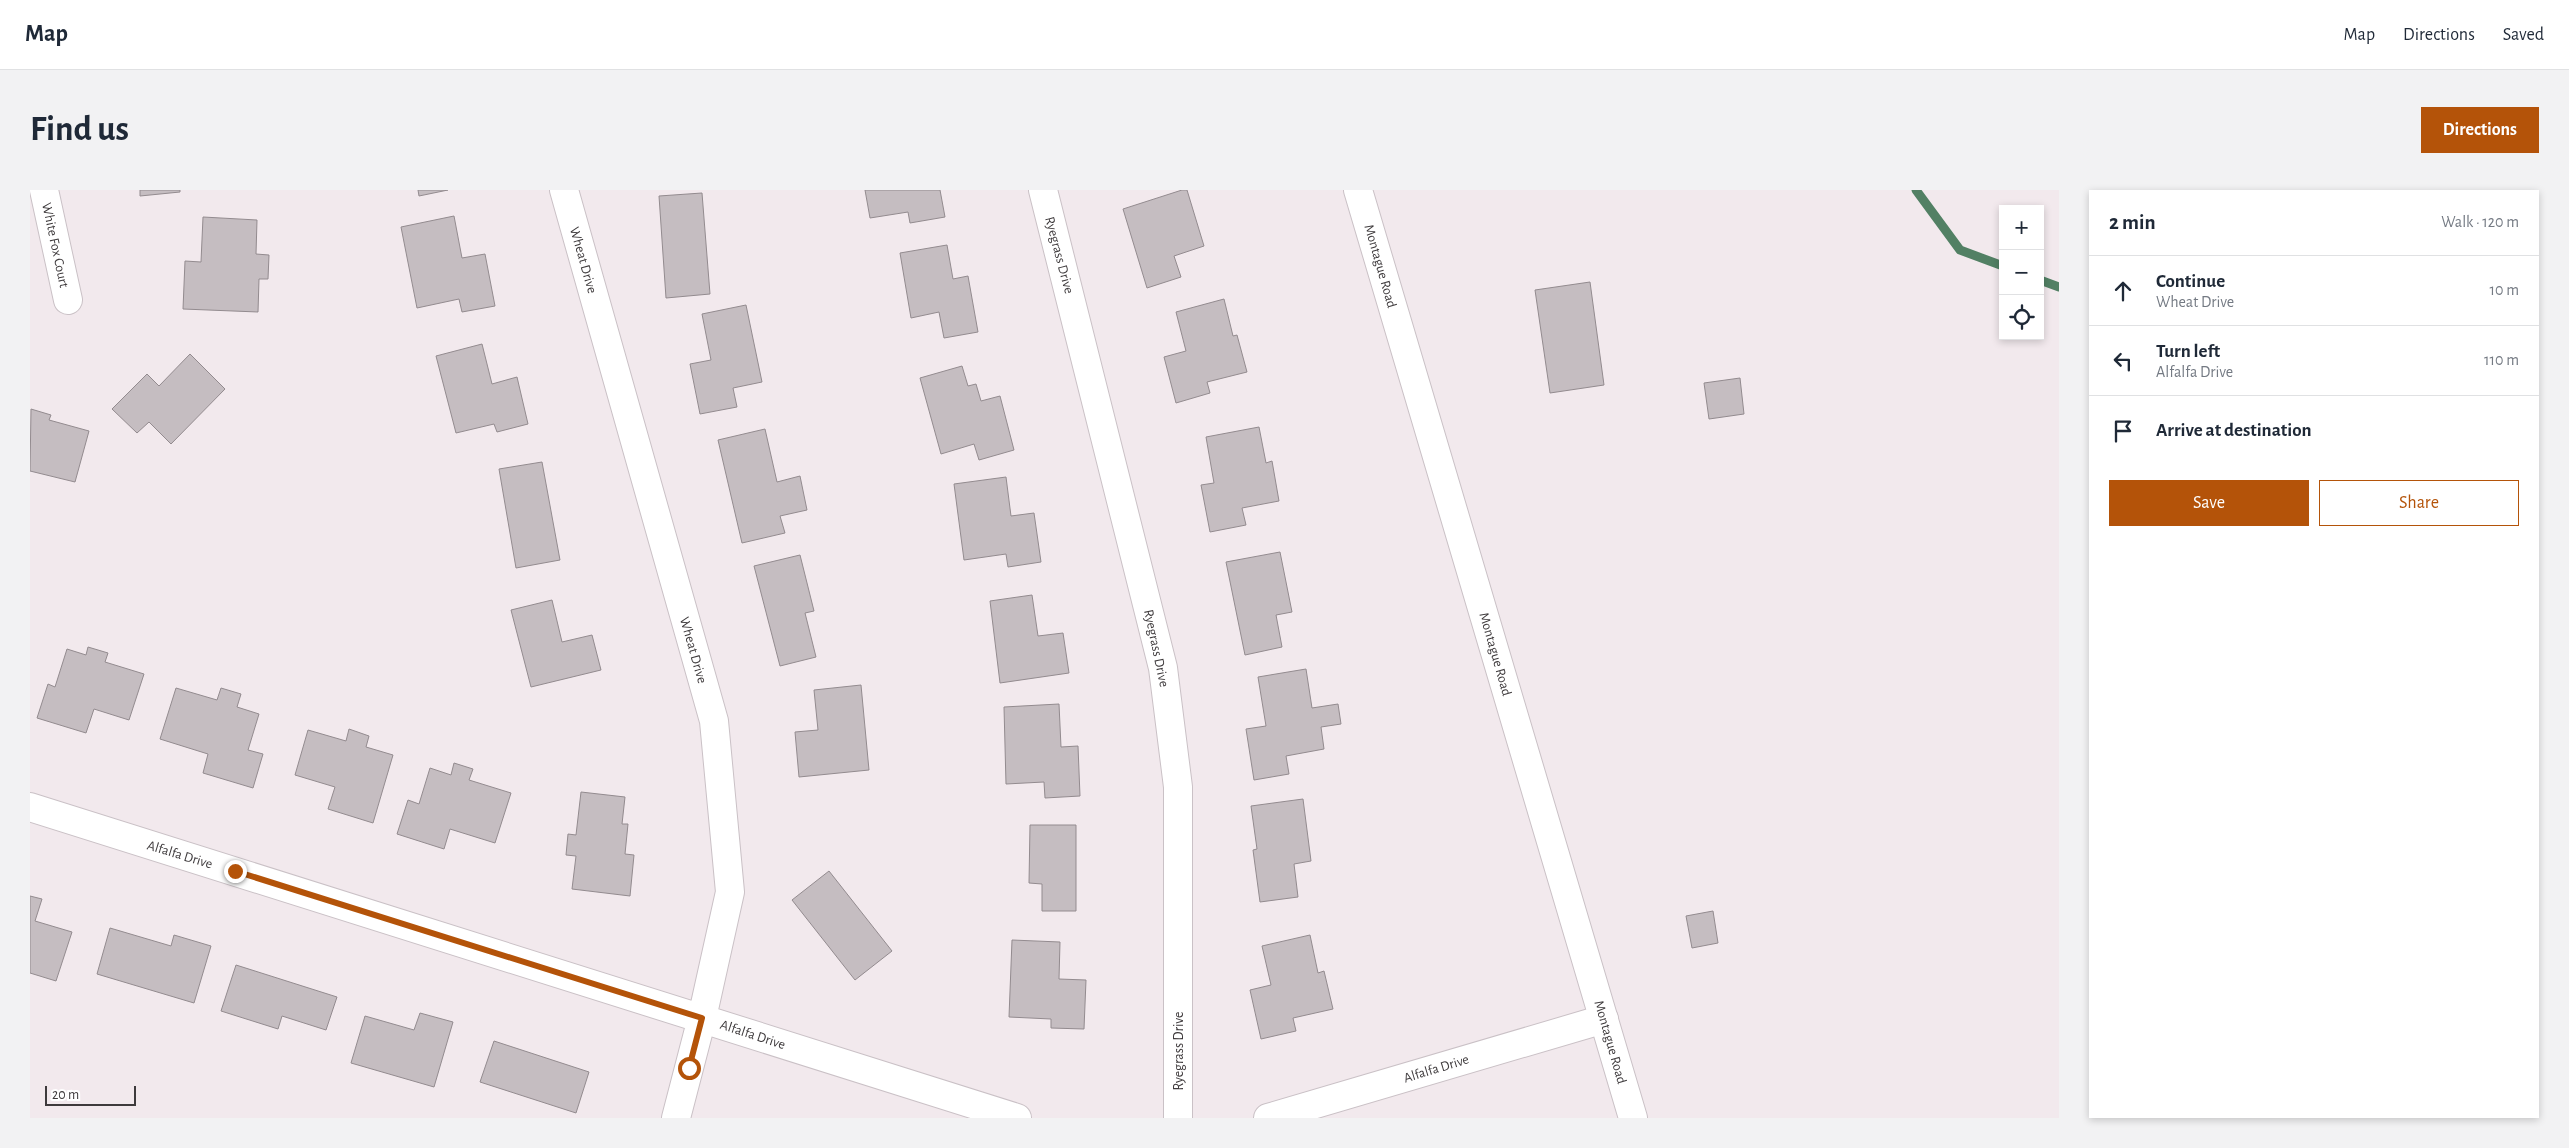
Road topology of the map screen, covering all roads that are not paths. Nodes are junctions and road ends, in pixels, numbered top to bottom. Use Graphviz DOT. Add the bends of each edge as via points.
graph roads {
  1 [pos="44,190"];
  2 [pos="564,190"];
  3 [pos="1043,190"];
  4 [pos="1358,190"];
  5 [pos="68,300"];
  6 [pos="30,807"];
  7 [pos="702,1018"];
  8 [pos="1604,1018"];
  9 [pos="676,1118"];
  10 [pos="1017,1118"];
  11 [pos="1178,1118"];
  12 [pos="1268,1118"];
  13 [pos="1633,1118"];
  1 -- 5 [label="street, White Fox Court"];
  2 -- 7 [label="street, Wheat Drive" via="714,721 730,892"];
  3 -- 11 [label="street, Ryegrass Drive" via="1163,668 1178,787"];
  4 -- 8 [label="street, Montague Road"];
  6 -- 7 [label="street, Alfalfa Drive"];
  7 -- 9 [label="street, Wheat Drive"];
  7 -- 10 [label="street, Alfalfa Drive"];
  8 -- 12 [label="street, Alfalfa Drive"];
  8 -- 13 [label="street, Montague Road"];
}
